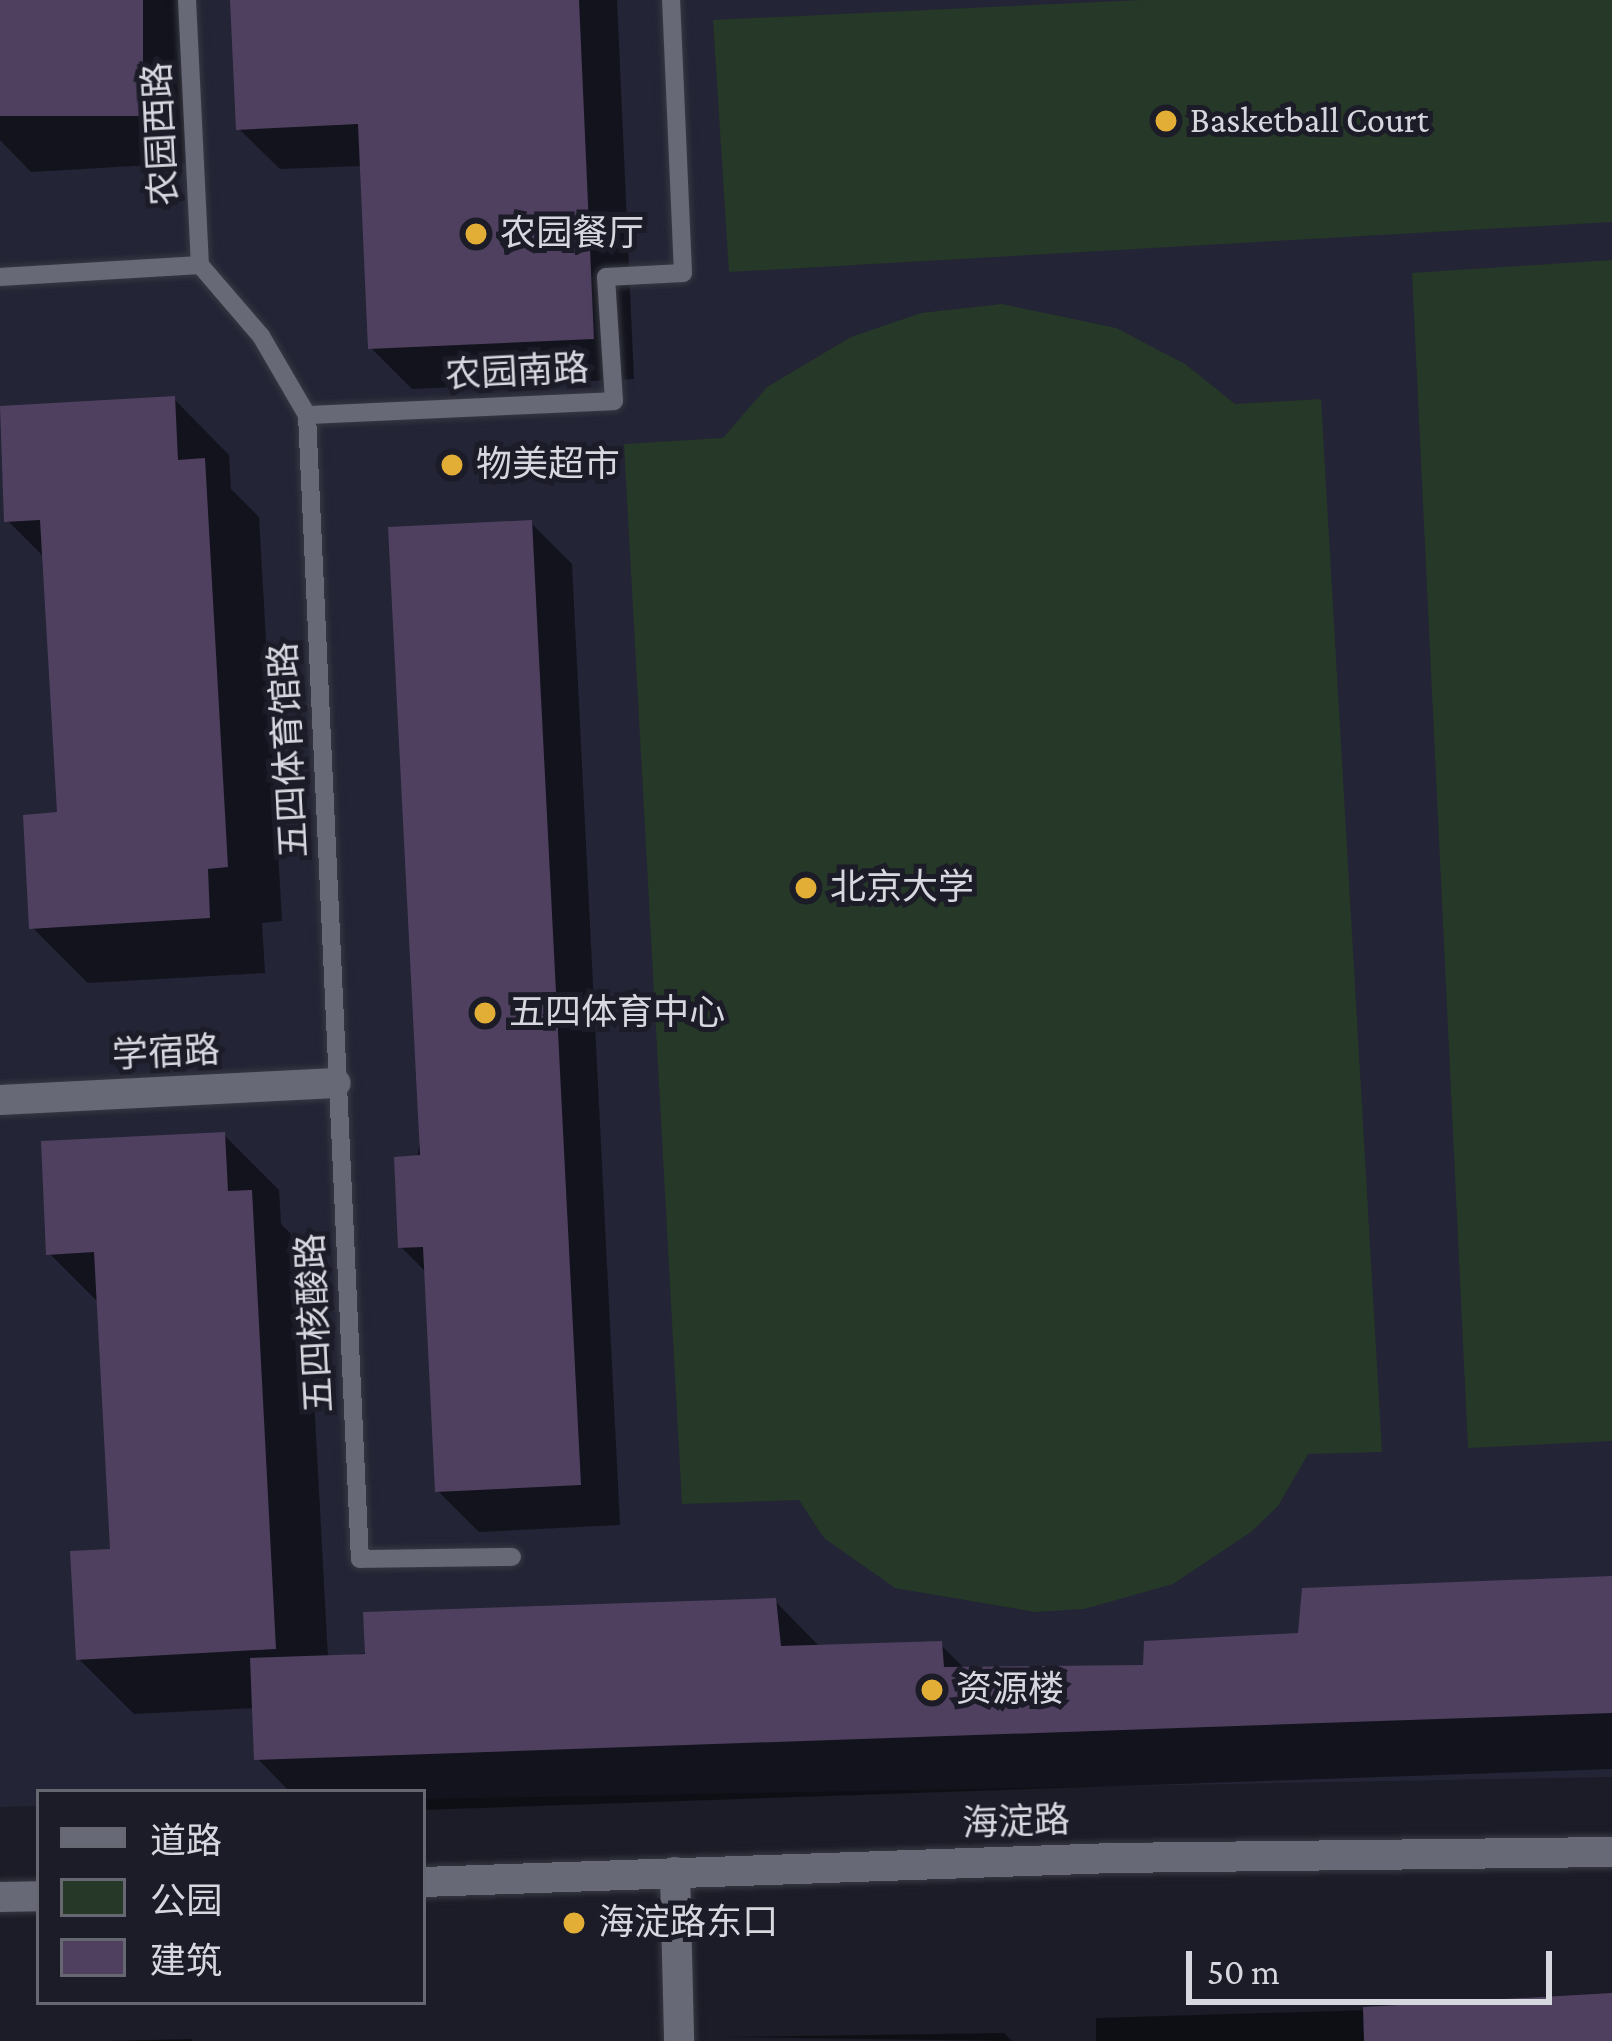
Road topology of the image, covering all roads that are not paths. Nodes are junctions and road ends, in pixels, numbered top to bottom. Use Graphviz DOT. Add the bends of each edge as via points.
graph roads {
  1 [pos="188,0"];
  2 [pos="671,0"];
  3 [pos="200,265"];
  4 [pos="0,277"];
  5 [pos="307,415"];
  6 [pos="336,1083"];
  7 [pos="0,1100"];
  8 [pos="512,1557"];
  9 [pos="1612,1852"];
  10 [pos="675,1872"];
  11 [pos="426,1882"];
  12 [pos="36,1896"];
  13 [pos="0,1897"];
  14 [pos="680,2041"];
  1 -- 3 [label="lane, 农园西路"];
  2 -- 5 [label="lane, 农园南路" via="683,273 606,277 614,401"];
  3 -- 4 [label="lane"];
  3 -- 5 [label="lane" via="260,336"];
  5 -- 6 [label="lane, 五四体育馆路"];
  6 -- 7 [label="street, 学宿路"];
  6 -- 8 [label="lane, 五四核酸路" via="360,1559"];
  9 -- 10 [label="street, 海淀路"];
  10 -- 11 [label="street, 海淀路"];
  10 -- 14 [label="street"];
  12 -- 13 [label="street"];
}
